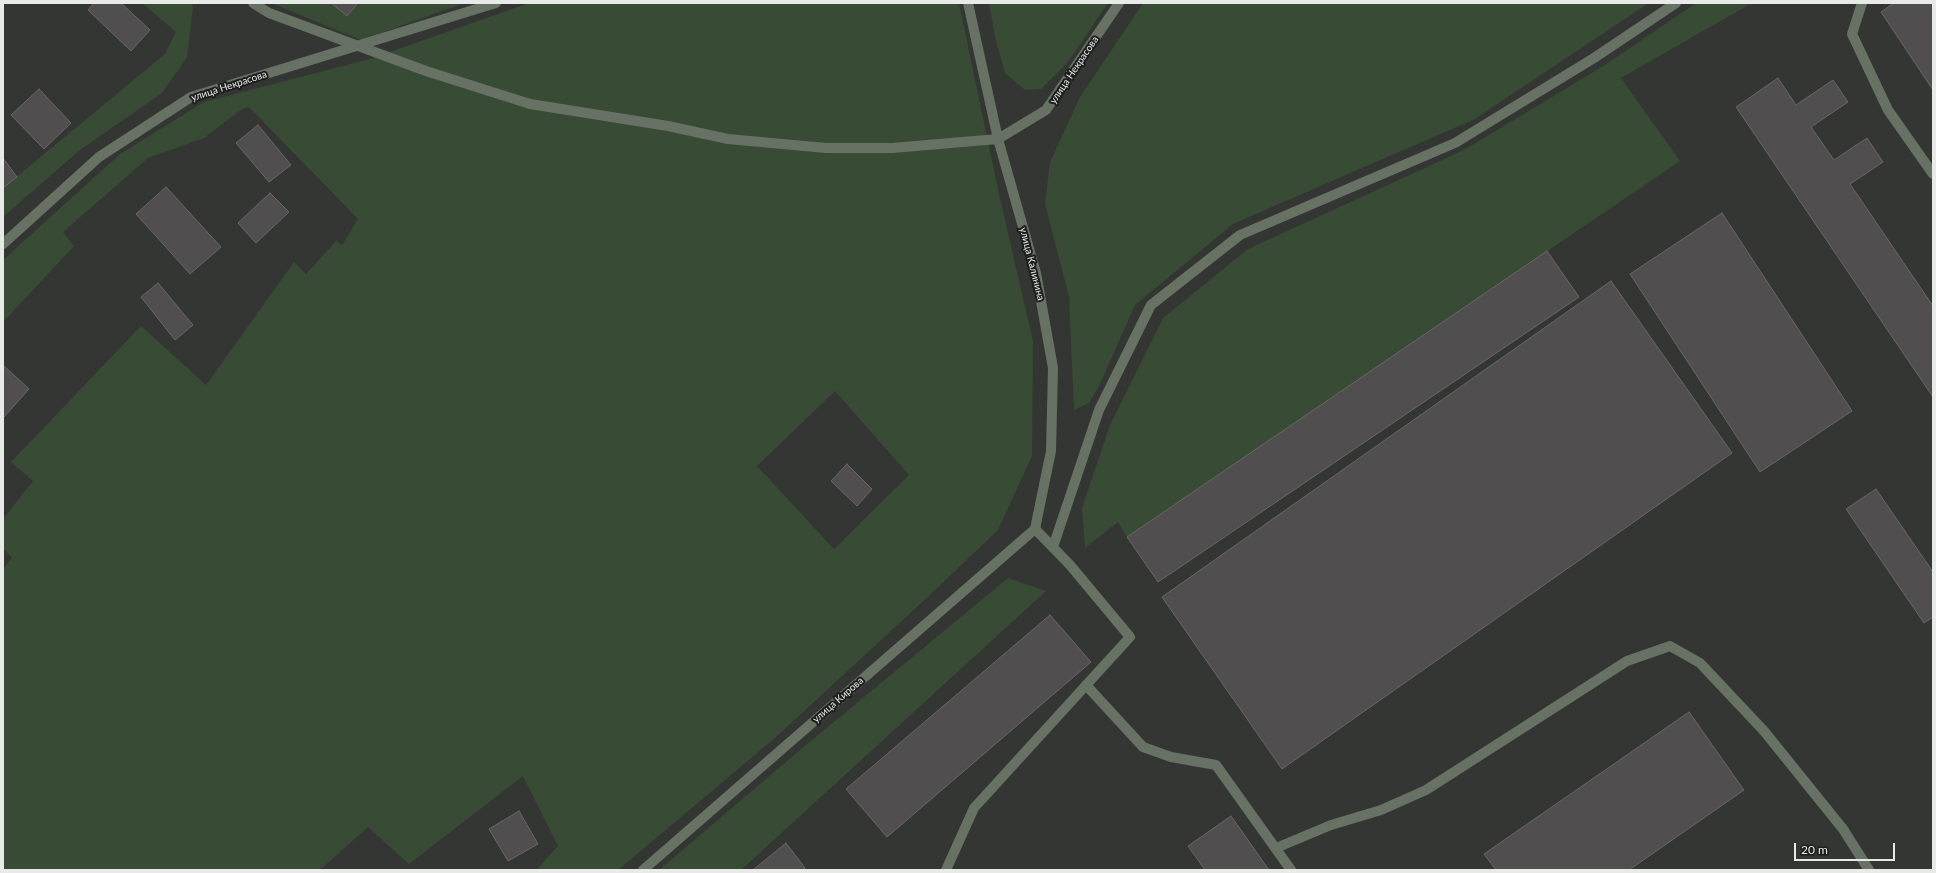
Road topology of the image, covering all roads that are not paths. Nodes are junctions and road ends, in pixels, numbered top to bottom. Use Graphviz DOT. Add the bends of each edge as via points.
graph roads {
  1 [pos="254,3"];
  2 [pos="496,3"];
  3 [pos="968,3"];
  4 [pos="1119,3"];
  5 [pos="1676,3"];
  6 [pos="1862,3"];
  7 [pos="360,46"];
  8 [pos="998,139"];
  9 [pos="1933,174"];
  10 [pos="3,244"];
  11 [pos="1035,530"];
  12 [pos="1053,547"];
  13 [pos="1086,685"];
  14 [pos="1276,848"];
  15 [pos="643,870"];
  16 [pos="946,870"];
  17 [pos="1291,870"];
  18 [pos="1869,870"];
  1 -- 7 [label="street" via="269,13"];
  2 -- 7 [label="street, улица Некрасова"];
  3 -- 8 [label="street, улица Калинина"];
  4 -- 8 [label="street, улица Некрасова" via="1046,110"];
  5 -- 12 [label="street" via="1594,58 1455,143 1240,234 1151,305 1099,410"];
  6 -- 9 [label="street" via="1852,34 1888,110"];
  7 -- 8 [label="street" via="426,71 530,104 668,126 728,139 826,148 892,148"];
  7 -- 10 [label="street, улица Некрасова" via="191,97 99,157"];
  8 -- 11 [label="street, улица Калинина" via="1036,273 1053,368 1051,451"];
  11 -- 12 [label="street"];
  11 -- 15 [label="street, улица Кирова"];
  12 -- 13 [label="street" via="1130,637"];
  13 -- 14 [label="street" via="1143,748 1171,757 1216,765"];
  13 -- 16 [label="street" via="974,808"];
  14 -- 17 [label="street"];
  14 -- 18 [label="street" via="1331,825 1381,810 1426,790 1627,661 1670,646 1700,663 1764,731 1843,829"];
}
